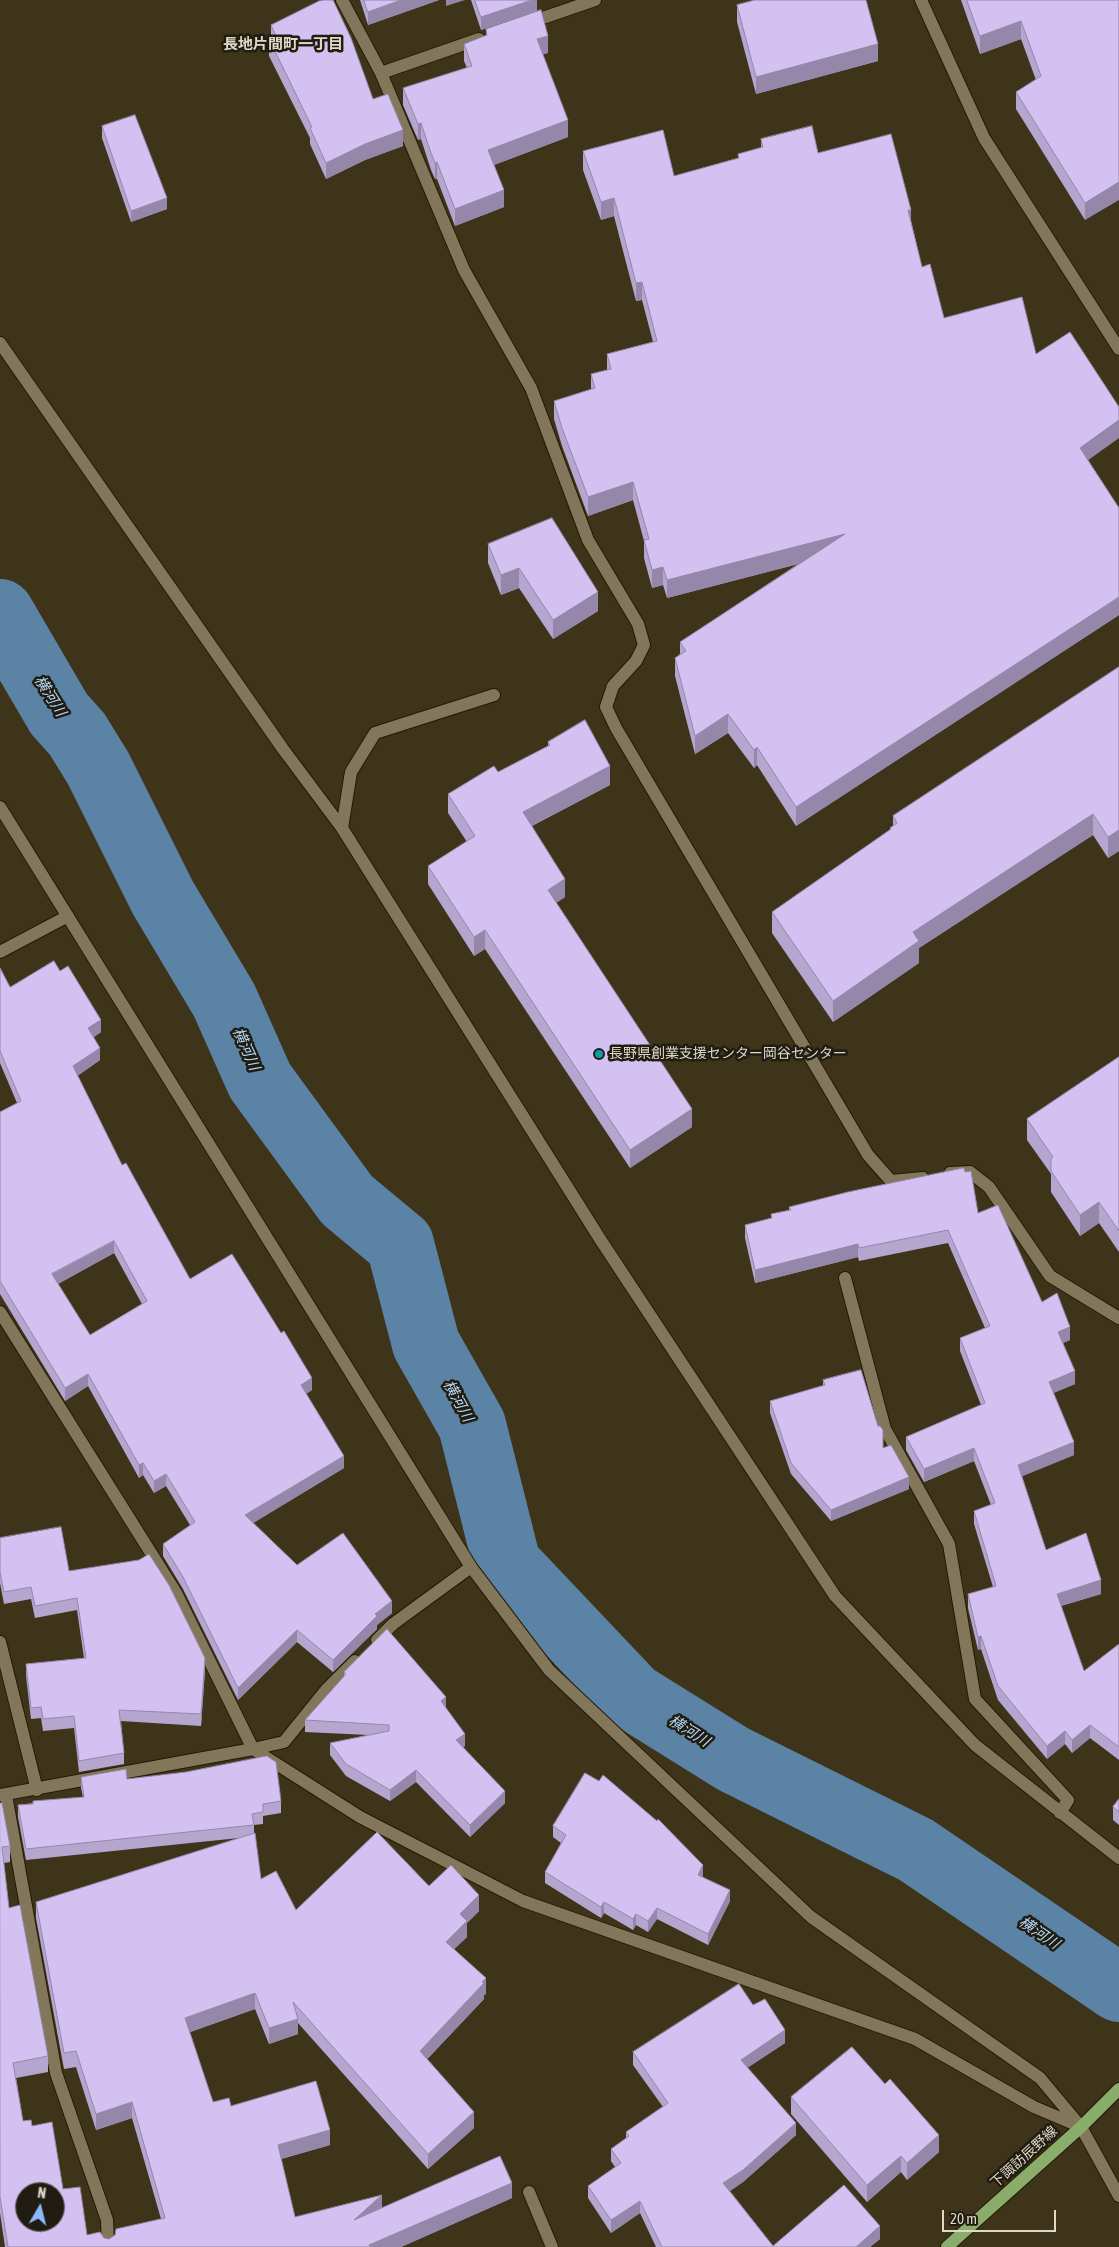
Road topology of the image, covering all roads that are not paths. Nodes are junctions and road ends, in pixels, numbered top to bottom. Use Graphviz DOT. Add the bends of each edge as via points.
graph roads {
  1 [pos="342,0"];
  2 [pos="595,0"];
  3 [pos="921,0"];
  4 [pos="511,28"];
  5 [pos="493,35"];
  6 [pos="381,73"];
  7 [pos="0,342"];
  8 [pos="1119,349"];
  9 [pos="494,695"];
  10 [pos="0,807"];
  11 [pos="342,828"];
  12 [pos="68,916"];
  13 [pos="0,952"];
  14 [pos="845,1278"];
  15 [pos="0,1312"];
  16 [pos="1119,1318"];
  17 [pos="471,1567"];
  18 [pos="0,1642"];
  19 [pos="253,1749"];
  20 [pos="38,1790"];
  21 [pos="3,1795"];
  22 [pos="1060,1813"];
  23 [pos="1119,1858"];
  24 [pos="1119,2089"];
  25 [pos="1081,2127"];
  26 [pos="529,2192"];
  27 [pos="1119,2196"];
  28 [pos="108,2247"];
  29 [pos="552,2247"];
  30 [pos="947,2247"];
  1 -- 6 [label="street"];
  2 -- 4 [label="street"];
  3 -- 8 [label="street" via="984,138"];
  5 -- 6 [label="street"];
  6 -- 16 [label="street" via="464,270 531,388 588,540 638,624 644,645 636,661 613,686 606,706 863,1146 891,1182 970,1172 989,1187 1050,1276"];
  7 -- 11 [label="street" via="277,741"];
  9 -- 11 [label="street" via="375,732 352,772"];
  10 -- 12 [label="street"];
  11 -- 22 [label="street" via="600,1239 836,1596 975,1746"];
  12 -- 13 [label="street"];
  12 -- 17 [label="street"];
  14 -- 22 [label="street" via="885,1429 949,1544 975,1698 1068,1800"];
  15 -- 19 [label="street" via="176,1593"];
  17 -- 19 [label="street" via="393,1624 326,1690 284,1742"];
  17 -- 25 [label="street" via="550,1670 811,1917 1040,2078"];
  18 -- 20 [label="street"];
  19 -- 20 [label="street"];
  19 -- 25 [label="street" via="360,1817 523,1901 916,2039 1034,2107"];
  20 -- 21 [label="street"];
  21 -- 28 [label="street" via="56,2073 107,2220"];
  22 -- 23 [label="street"];
  24 -- 25 [label="main road, 下諏訪辰野線"];
  25 -- 27 [label="street"];
  25 -- 30 [label="main road, 下諏訪辰野線"];
  26 -- 29 [label="street"];
}
